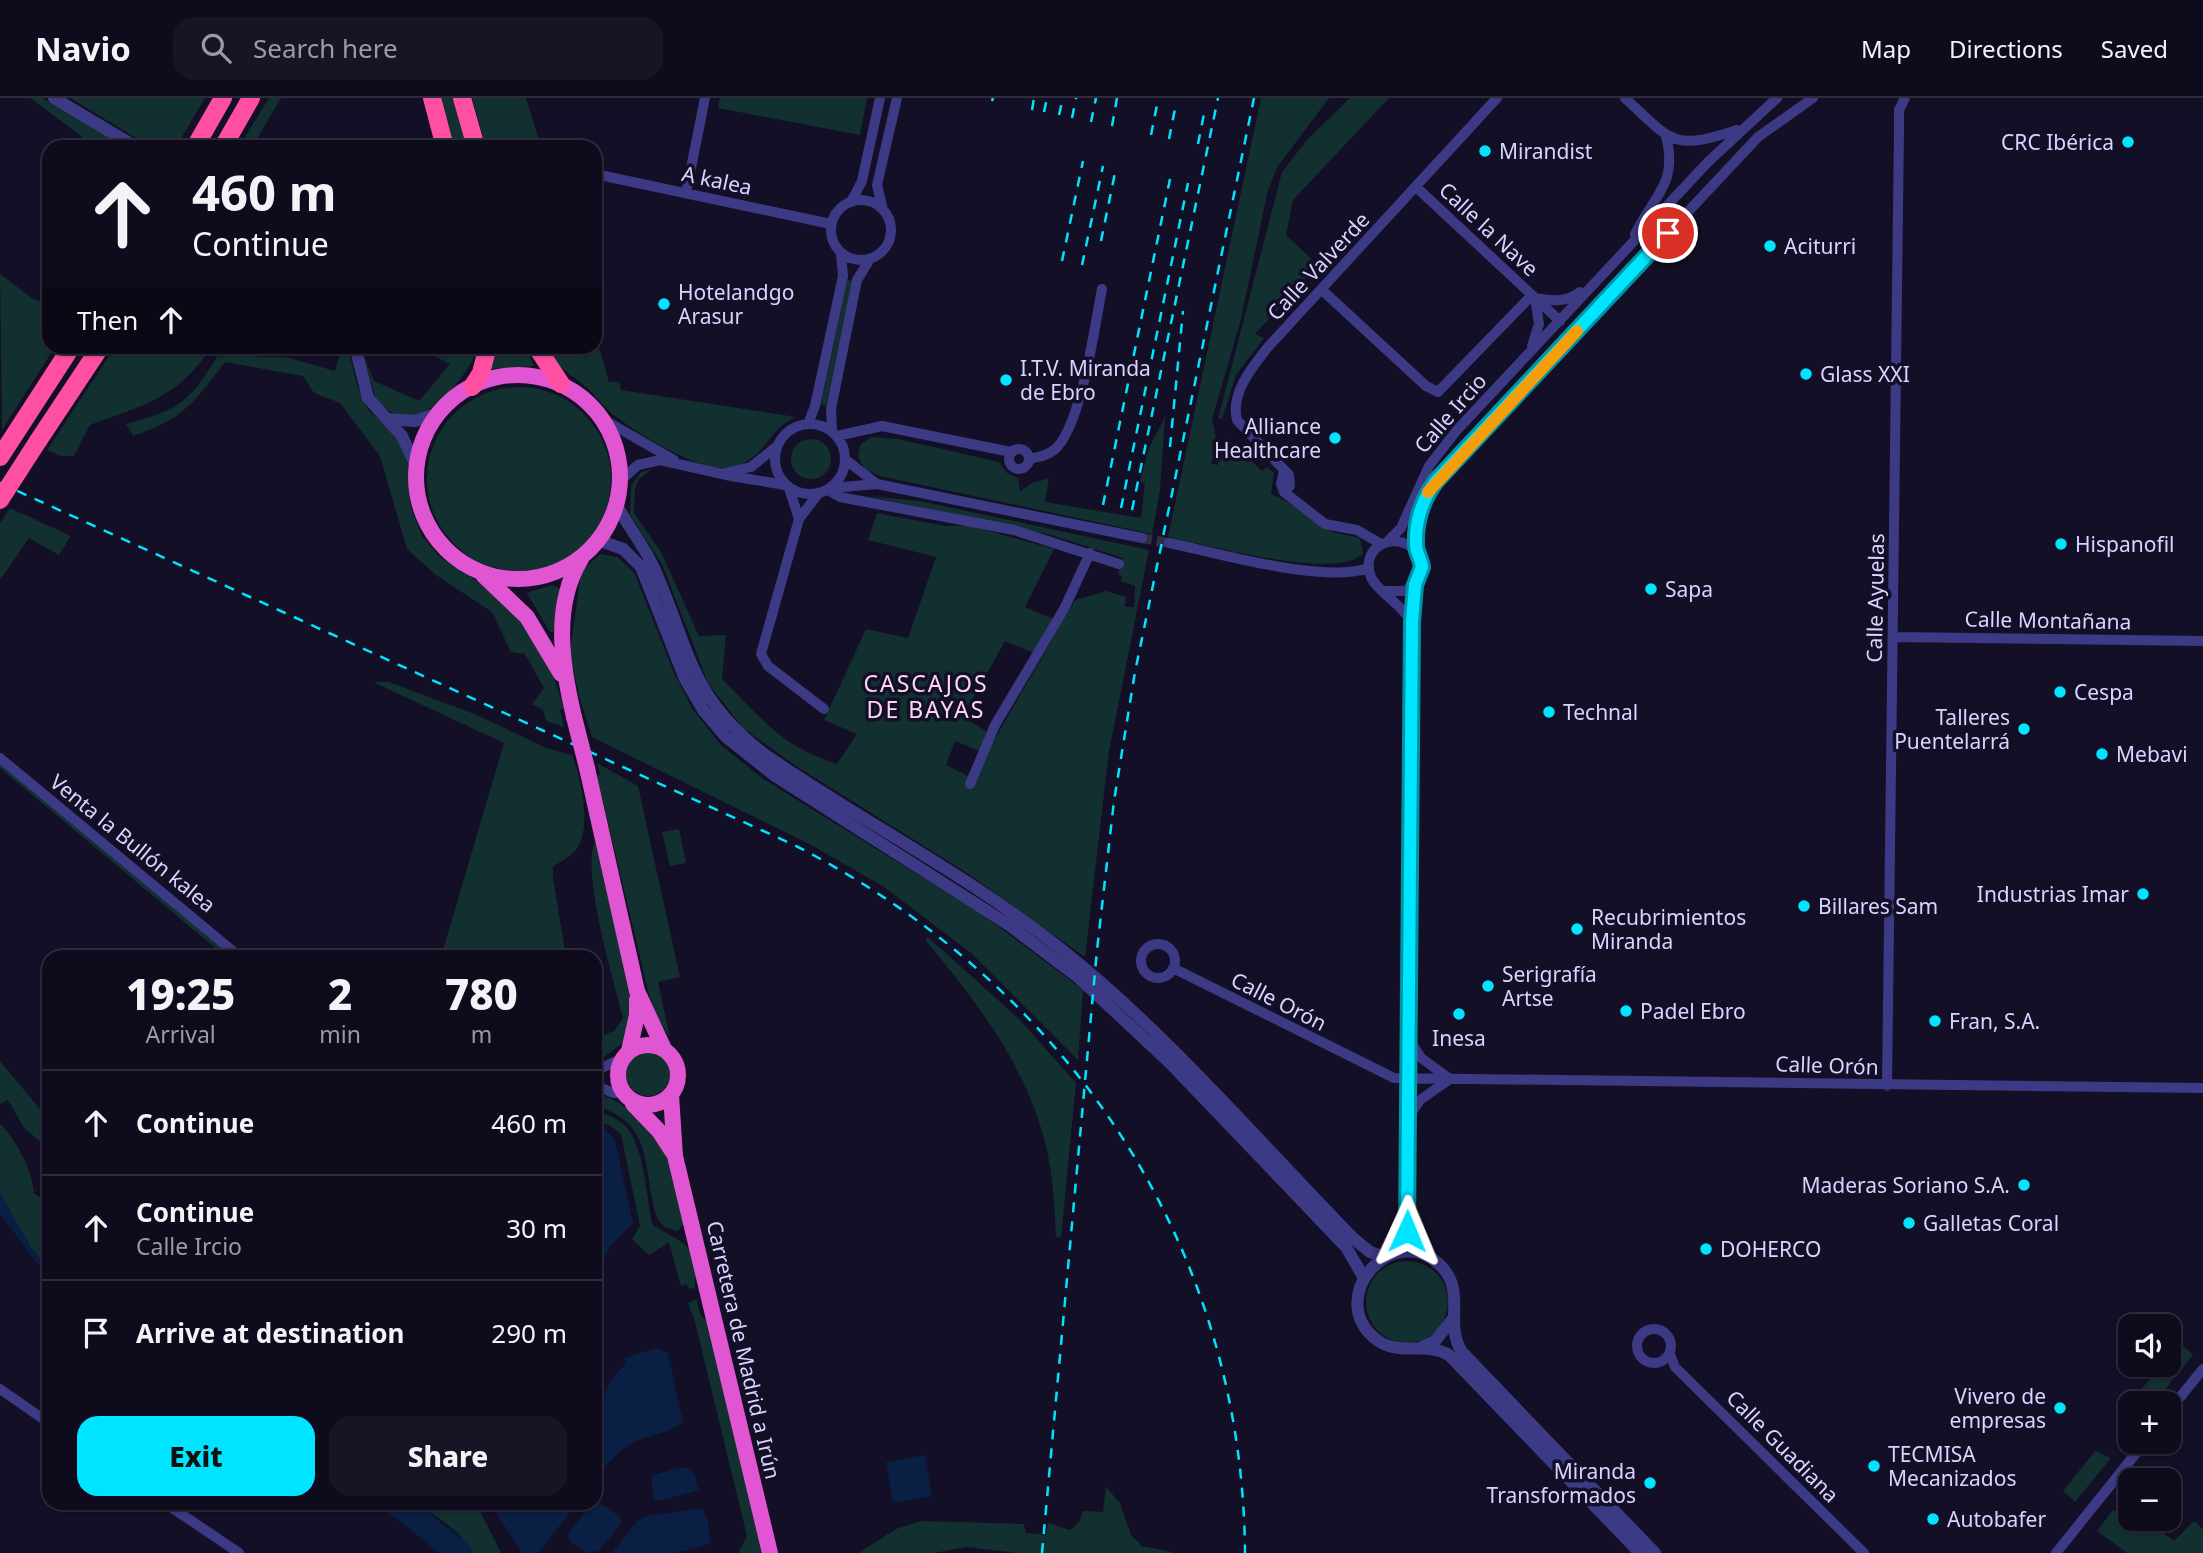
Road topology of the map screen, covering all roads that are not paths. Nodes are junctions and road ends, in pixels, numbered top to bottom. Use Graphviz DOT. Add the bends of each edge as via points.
graph roads {
  1 [pos="54,98"];
  2 [pos="223,98"];
  3 [pos="251,98"];
  4 [pos="432,98"];
  5 [pos="462,98"];
  6 [pos="705,98"];
  7 [pos="880,98"];
  8 [pos="897,98"];
  9 [pos="1497,98"];
  10 [pos="1625,98"];
  11 [pos="1777,98"];
  12 [pos="1813,98"];
  13 [pos="1893,98"];
  14 [pos="1905,98"];
  15 [pos="1899,110"];
  16 [pos="1741,129"];
  17 [pos="1666,136"];
  18 [pos="124,140"];
  19 [pos="199,140"];
  20 [pos="227,140"];
  21 [pos="443,140"];
  22 [pos="474,140"];
  23 [pos="602,175"];
  24 [pos="1416,187"];
  25 [pos="686,193"];
  26 [pos="851,202"];
  27 [pos="884,211"];
  28 [pos="831,224"];
  29 [pos="1629,246"];
  30 [pos="841,253"];
  31 [pos="870,259"];
  32 [pos="1592,285"];
  33 [pos="1102,289"];
  34 [pos="1616,289"];
  35 [pos="1322,290"];
  36 [pos="1534,297"];
  37 [pos="1560,321"];
  38 [pos="1530,353"];
  39 [pos="67,354"];
  40 [pos="96,354"];
  41 [pos="357,354"];
  42 [pos="486,354"];
  43 [pos="541,354"];
  44 [pos="1534,377"];
  45 [pos="561,384"];
  46 [pos="472,387"];
  47 [pos="439,413"];
  48 [pos="601,418"];
  49 [pos="387,419"];
  50 [pos="808,424"];
  51 [pos="857,432"];
  52 [pos="834,433"];
  53 [pos="779,444"];
  54 [pos="1010,456"];
  55 [pos="0,457"];
  56 [pos="846,458"];
  57 [pos="1031,458"];
  58 [pos="678,462"];
  59 [pos="417,468"];
  60 [pos="723,473"];
  61 [pos="620,481"];
  62 [pos="877,484"];
  63 [pos="787,486"];
  64 [pos="826,491"];
  65 [pos="0,500"];
  66 [pos="617,503"];
  67 [pos="799,519"];
  68 [pos="1142,538"];
  69 [pos="598,540"];
  70 [pos="1169,543"];
  71 [pos="1384,543"];
  72 [pos="1415,549"];
  73 [pos="1090,553"];
  74 [pos="583,555"];
  75 [pos="1119,564"];
  76 [pos="1369,568"];
  77 [pos="478,571"];
  78 [pos="1415,585"];
  79 [pos="1384,591"];
  80 [pos="1412,622"];
  81 [pos="1894,637"];
  82 [pos="2203,641"];
  83 [pos="567,686"];
  84 [pos="824,709"];
  85 [pos="0,758"];
  86 [pos="970,784"];
  87 [pos="232,950"];
  88 [pos="1173,968"];
  89 [pos="637,991"];
  90 [pos="1409,1037"];
  91 [pos="664,1049"];
  92 [pos="626,1054"];
  93 [pos="602,1067"];
  94 [pos="1408,1079"];
  95 [pos="1451,1079"];
  96 [pos="1887,1086"];
  97 [pos="2203,1088"];
  98 [pos="602,1089"];
  99 [pos="671,1095"];
  100 [pos="626,1096"];
  101 [pos="1408,1119"];
  102 [pos="675,1156"];
  103 [pos="1407,1231"];
  104 [pos="1418,1253"];
  105 [pos="1390,1255"];
  106 [pos="1364,1278"];
  107 [pos="1453,1317"];
  108 [pos="1422,1348"];
  109 [pos="1670,1353"];
  110 [pos="1660,1362"];
  111 [pos="1675,1367"];
  112 [pos="2203,1369"];
  113 [pos="0,1389"];
  114 [pos="2181,1396"];
  115 [pos="42,1418"];
  116 [pos="2135,1454"];
  117 [pos="175,1510"];
  118 [pos="239,1553"];
  119 [pos="770,1553"];
  120 [pos="1640,1553"];
  121 [pos="1655,1553"];
  122 [pos="1864,1553"];
  123 [pos="2056,1553"];
  1 -- 18 [label="street"];
  2 -- 19 [label="highway"];
  3 -- 20 [label="highway"];
  4 -- 21 [label="highway"];
  5 -- 22 [label="highway"];
  6 -- 25 [label="street"];
  7 -- 26 [label="street" via="862,181"];
  8 -- 27 [label="street" via="877,185"];
  9 -- 24 [label="street, Calle Valverde"];
  10 -- 17 [label="street"];
  11 -- 16 [label="street, Calle Ircio"];
  12 -- 34 [label="street, Calle Ircio" via="1758,137"];
  13 -- 15 [label="street, Calle Ayuelas"];
  14 -- 15 [label="street, Calle Ayuelas"];
  15 -- 81 [label="street, Calle Ayuelas"];
  16 -- 17 [label="street" via="1692,143"];
  16 -- 29 [label="street, Calle Ircio"];
  17 -- 29 [label="street" via="1669,176"];
  23 -- 25 [label="street, A kalea"];
  24 -- 35 [label="street, Calle Valverde"];
  24 -- 36 [label="street, Calle la Nave"];
  25 -- 28 [label="street, A kalea"];
  26 -- 27 [label="street" via="869,201"];
  26 -- 28 [label="street"];
  27 -- 31 [label="street" via="890,235 883,250"];
  28 -- 30 [label="street" via="832,240"];
  29 -- 32 [label="street, Calle Ircio"];
  30 -- 31 [label="street"];
  30 -- 50 [label="street" via="843,276"];
  31 -- 52 [label="street" via="857,279 831,409 829,424"];
  32 -- 36 [label="street, Calle la Nave" via="1569,299"];
  32 -- 37 [label="street, Calle Ircio"];
  33 -- 57 [label="street" via="1069,428 1055,450"];
  34 -- 37 [label="street, Calle Ircio" via="1607,290 1578,322"];
  34 -- 44 [label="street, Calle Ircio"];
  35 -- 36 [label="street" via="1435,391 1443,390"];
  35 -- 71 [label="street, Calle Valverde" via="1256,362 1240,390 1235,414 1241,427 1284,470 1284,492 1325,524 1357,530"];
  36 -- 37 [label="street, Calle la Nave"];
  36 -- 38 [label="street" via="1539,324"];
  37 -- 38 [label="street, Calle Ircio"];
  37 -- 44 [label="street" via="1563,339 1536,366"];
  38 -- 71 [label="street, Calle Ircio" via="1437,454 1401,528"];
  39 -- 55 [label="highway"];
  40 -- 65 [label="highway, bridge"];
  41 -- 49 [label="street" via="368,398"];
  42 -- 46 [label="highway"];
  43 -- 45 [label="highway"];
  44 -- 72 [label="street, Calle Ircio" via="1428,491 1418,519"];
  45 -- 46 [label="highway" via="525,375"];
  45 -- 48 [label="highway"];
  46 -- 47 [label="highway"];
  47 -- 49 [label="street" via="415,421"];
  47 -- 59 [label="highway" via="424,439"];
  48 -- 58 [label="street"];
  48 -- 61 [label="highway" via="618,459"];
  49 -- 59 [label="street" via="402,436"];
  50 -- 52 [label="street"];
  50 -- 53 [label="street" via="791,430"];
  51 -- 52 [label="street"];
  51 -- 54 [label="street" via="882,426"];
  51 -- 56 [label="street"];
  52 -- 56 [label="street"];
  53 -- 60 [label="street" via="751,467"];
  53 -- 63 [label="street" via="775,466"];
  54 -- 57 [label="street" via="1022,449"];
  54 -- 57 [label="street" via="1018,469"];
  56 -- 62 [label="street"];
  56 -- 64 [label="street" via="840,479"];
  58 -- 60 [label="street"];
  58 -- 61 [label="street" via="649,461"];
  59 -- 77 [label="highway" via="426,522 448,551"];
  60 -- 63 [label="street"];
  61 -- 66 [label="highway"];
  62 -- 64 [label="street"];
  62 -- 68 [label="street"];
  63 -- 64 [label="street" via="808,495"];
  63 -- 67 [label="street"];
  64 -- 67 [label="street"];
  64 -- 73 [label="street" via="1014,530"];
  66 -- 69 [label="highway"];
  66 -- 105 [label="street" via="654,566 699,684 731,726 780,766 989,897 1068,954 1152,1029 1354,1240 1370,1252"];
  67 -- 84 [label="street" via="761,654 768,666"];
  69 -- 74 [label="highway"];
  69 -- 106 [label="street" via="623,549 641,567 685,680 726,737 775,776 986,909 1079,978 1170,1063 1346,1247"];
  70 -- 76 [label="street" via="1291,568 1348,572"];
  71 -- 72 [label="street" via="1397,540"];
  71 -- 76 [label="street" via="1372,555"];
  72 -- 78 [label="street" via="1422,567"];
  73 -- 75 [label="street"];
  73 -- 86 [label="street" via="1064,609 995,725"];
  74 -- 77 [label="highway" via="560,570 533,578"];
  74 -- 83 [label="highway" via="573,572 565,604 562,649"];
  76 -- 79 [label="street"];
  77 -- 83 [label="highway" via="537,629"];
  78 -- 79 [label="street" via="1406,591"];
  78 -- 80 [label="street"];
  79 -- 80 [label="street"];
  80 -- 90 [label="street"];
  81 -- 82 [label="street, Calle Montañana"];
  81 -- 96 [label="street, Calle Ayuelas"];
  83 -- 89 [label="highway, bridge"];
  85 -- 87 [label="street, Venta la Bullón kalea"];
  88 -- 94 [label="street, Calle Orón" via="1382,1074"];
  89 -- 91 [label="highway"];
  89 -- 92 [label="highway" via="637,1015"];
  90 -- 94 [label="street"];
  90 -- 95 [label="street" via="1421,1058"];
  91 -- 92 [label="highway" via="647,1045"];
  91 -- 99 [label="highway" via="678,1068"];
  92 -- 93 [label="street"];
  92 -- 100 [label="highway" via="617,1076"];
  94 -- 95 [label="street, Calle Orón"];
  94 -- 101 [label="street"];
  95 -- 96 [label="street, Calle Orón"];
  95 -- 101 [label="street" via="1420,1100"];
  96 -- 97 [label="street, Calle Orón"];
  98 -- 100 [label="street"];
  99 -- 100 [label="highway" via="650,1106"];
  99 -- 102 [label="highway"];
  100 -- 102 [label="highway"];
  101 -- 103 [label="street"];
  102 -- 119 [label="highway, Carretera de Madrid a Irún"];
  103 -- 104 [label="street"];
  103 -- 105 [label="street"];
  104 -- 105 [label="street"];
  104 -- 107 [label="street" via="1436,1262 1450,1277 1455,1296"];
  105 -- 106 [label="street"];
  106 -- 108 [label="street" via="1358,1307 1370,1333 1394,1348"];
  107 -- 108 [label="street" via="1441,1335"];
  107 -- 121 [label="street" via="1453,1335 1462,1352"];
  108 -- 120 [label="street" via="1441,1350 1455,1361"];
  109 -- 110 [label="street"];
  109 -- 110 [label="street" via="1671,1342 1664,1332 1642,1333 1638,1353 1645,1361"];
  109 -- 111 [label="street, Calle Guadiana"];
  110 -- 111 [label="street, Calle Guadiana"];
  111 -- 122 [label="street, Calle Guadiana"];
  112 -- 114 [label="street"];
  113 -- 115 [label="street"];
  116 -- 123 [label="street"];
  117 -- 118 [label="street"];
}
